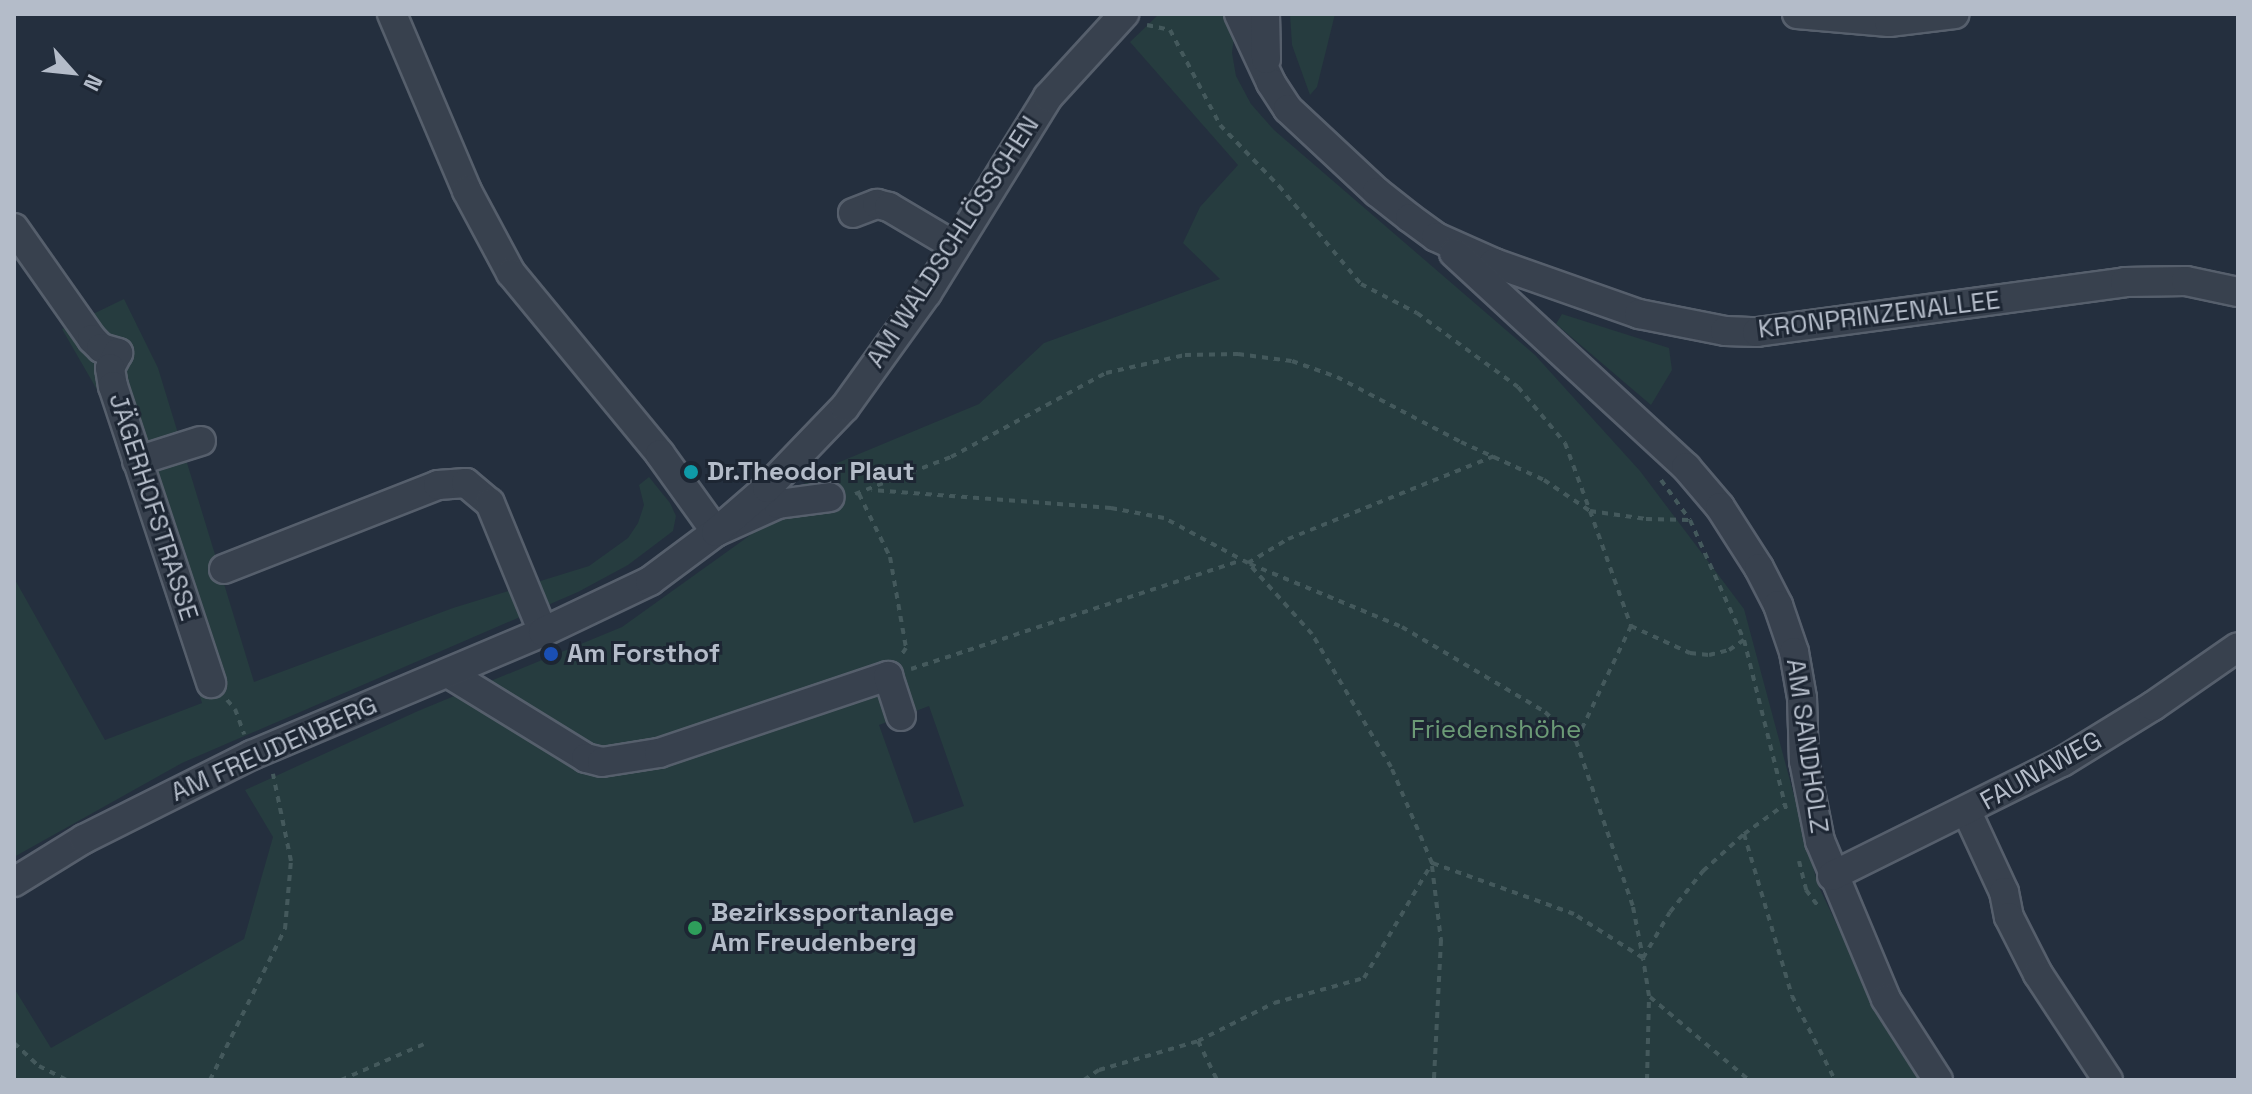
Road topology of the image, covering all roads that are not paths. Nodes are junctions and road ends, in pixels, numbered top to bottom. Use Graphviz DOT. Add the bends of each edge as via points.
graph roads {
  1 [pos="392,14"];
  2 [pos="1239,14"];
  3 [pos="1265,14"];
  4 [pos="1797,14"];
  5 [pos="1955,14"];
  6 [pos="1124,16"];
  7 [pos="1267,71"];
  8 [pos="853,213"];
  9 [pos="14,228"];
  10 [pos="1436,237"];
  11 [pos="955,246"];
  12 [pos="2238,292"];
  13 [pos="201,441"];
  14 [pos="137,461"];
  15 [pos="830,497"];
  16 [pos="716,532"];
  17 [pos="224,569"];
  18 [pos="543,632"];
  19 [pos="2238,647"];
  20 [pos="448,673"];
  21 [pos="211,683"];
  22 [pos="901,716"];
  23 [pos="1967,812"];
  24 [pos="1832,876"];
  25 [pos="14,882"];
  26 [pos="1938,1080"];
  27 [pos="2108,1080"];
  1 -- 16 [label="street" via="467,191 511,273 660,454"];
  2 -- 7 [label="street, KRONPRINZENALLEE"];
  3 -- 7 [label="street, KRONPRINZENALLEE"];
  4 -- 5 [label="street" via="1889,22"];
  6 -- 11 [label="street, AM WALDSCHLÖSSCHEN" via="1048,97"];
  7 -- 10 [label="street, KRONPRINZENALLEE" via="1303,125"];
  8 -- 11 [label="street" via="877,204 889,207"];
  9 -- 14 [label="street, JÄGERHOFSTRASSE" via="92,339 118,353 110,368 113,386"];
  10 -- 12 [label="street, KRONPRINZENALLEE" via="1534,279 1639,314 1725,331 1787,330 2125,282 2186,281"];
  10 -- 24 [label="street, AM SANDHOLZ" via="1686,467 1739,535 1769,586 1794,652 1809,792"];
  11 -- 16 [label="street, AM WALDSCHLÖSSCHEN" via="845,407"];
  13 -- 14 [label="street"];
  14 -- 21 [label="street, JÄGERHOFSTRASSE"];
  15 -- 16 [label="street" via="778,504"];
  16 -- 18 [label="street, AM FREUDENBERG" via="650,581"];
  17 -- 18 [label="street" via="438,485 466,483 490,503"];
  18 -- 20 [label="street, AM FREUDENBERG"];
  19 -- 23 [label="street, FAUNAWEG" via="2062,762"];
  20 -- 22 [label="street" via="586,758 602,762 659,753 888,676"];
  20 -- 25 [label="street, AM FREUDENBERG" via="259,752 84,839"];
  23 -- 24 [label="street, FAUNAWEG"];
  23 -- 27 [label="street" via="2038,974"];
  24 -- 26 [label="street, AM SANDHOLZ" via="1886,999"];
}
